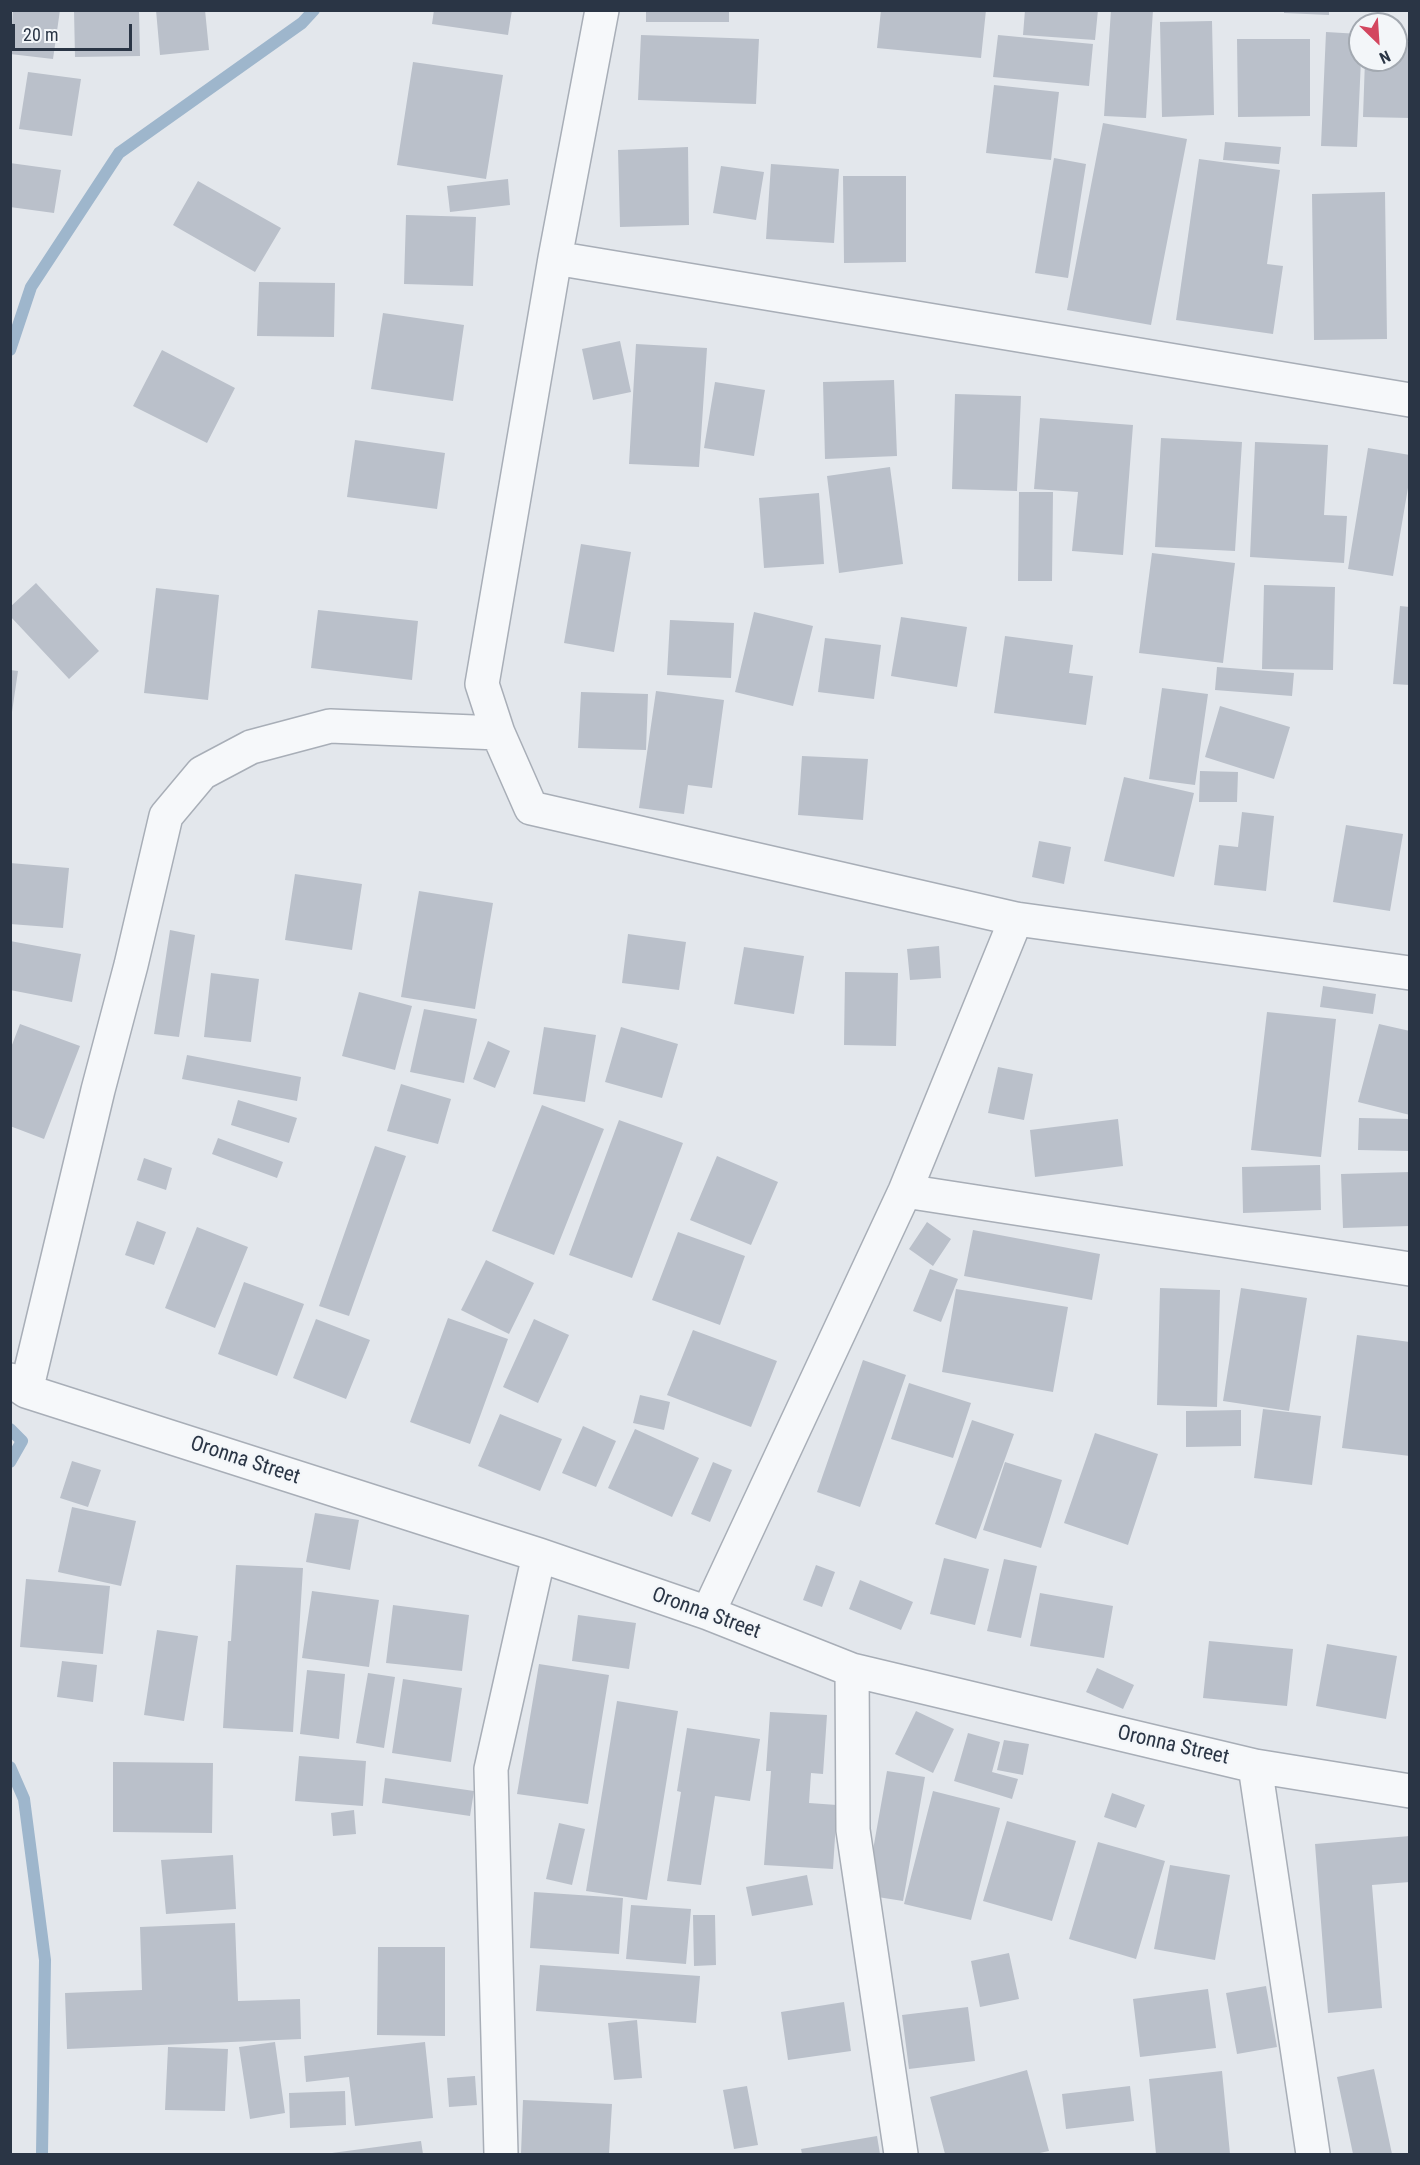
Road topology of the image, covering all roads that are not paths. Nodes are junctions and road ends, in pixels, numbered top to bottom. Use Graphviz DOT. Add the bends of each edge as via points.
graph roads {
  1 [pos="602,10"];
  2 [pos="555,258"];
  3 [pos="1410,400"];
  4 [pos="498,732"];
  5 [pos="1016,919"];
  6 [pos="1410,973"];
  7 [pos="905,1191"];
  8 [pos="1410,1269"];
  9 [pos="18,1385"];
  10 [pos="539,1555"];
  11 [pos="708,1612"];
  12 [pos="852,1670"];
  13 [pos="1255,1766"];
  14 [pos="1410,1791"];
  15 [pos="501,2154"];
  16 [pos="901,2154"];
  17 [pos="1312,2154"];
  1 -- 2 [label="street"];
  2 -- 3 [label="street"];
  2 -- 4 [label="street" via="482,684"];
  4 -- 5 [label="street" via="531,808"];
  4 -- 9 [label="street" via="330,726 251,747 202,773 166,816 131,964"];
  5 -- 6 [label="street"];
  5 -- 7 [label="street"];
  7 -- 8 [label="street"];
  7 -- 11 [label="street"];
  9 -- 10 [label="street, Oronna Street"];
  10 -- 11 [label="street, Oronna Street"];
  10 -- 15 [label="street" via="491,1768"];
  11 -- 12 [label="street, Oronna Street"];
  12 -- 13 [label="street, Oronna Street"];
  12 -- 16 [label="street" via="853,1830"];
  13 -- 14 [label="street, Oronna Street"];
  13 -- 17 [label="street"];
}
